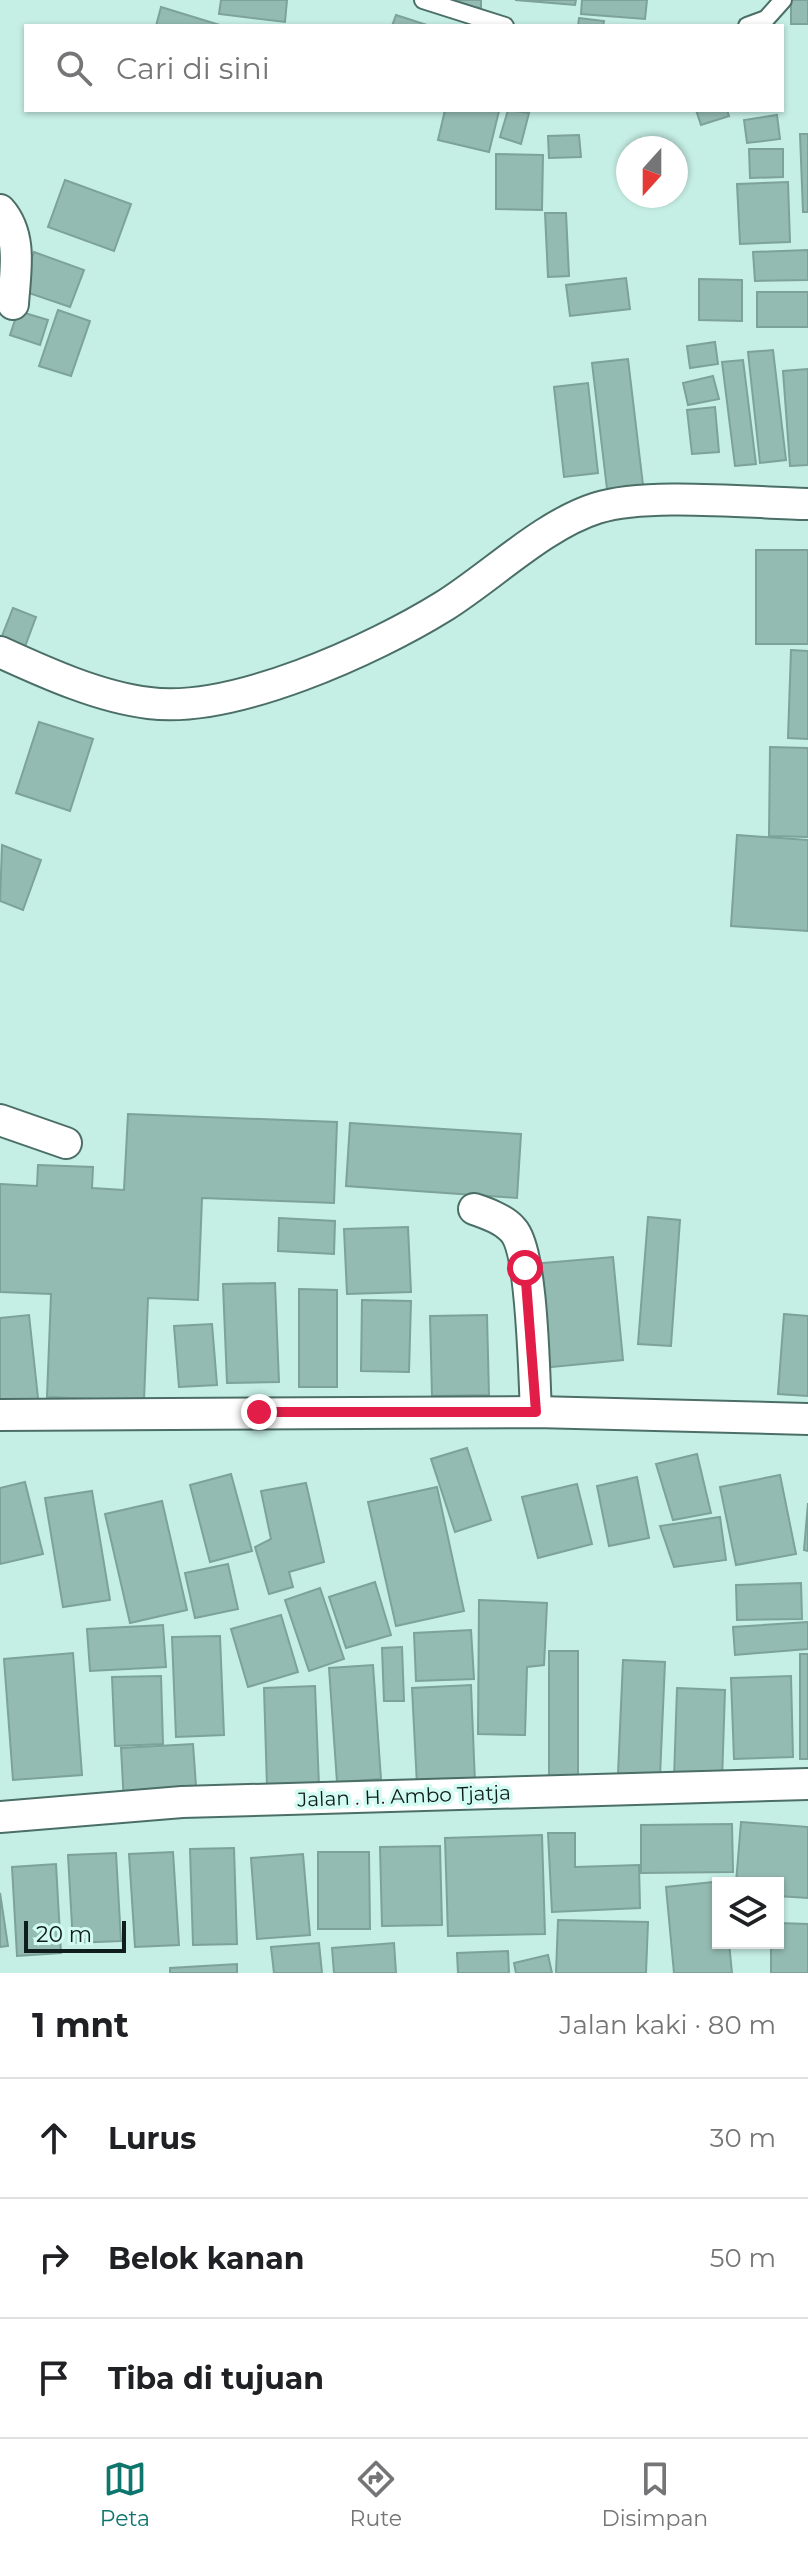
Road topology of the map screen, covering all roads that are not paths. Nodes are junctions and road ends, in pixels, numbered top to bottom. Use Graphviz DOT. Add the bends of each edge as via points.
graph roads {
  1 [pos="423,0"];
  2 [pos="783,0"];
  3 [pos="499,24"];
  4 [pos="752,24"];
  5 [pos="0,210"];
  6 [pos="13,304"];
  7 [pos="808,504"];
  8 [pos="0,652"];
  9 [pos="0,1120"];
  10 [pos="66,1143"];
  11 [pos="474,1209"];
  12 [pos="536,1412"];
  13 [pos="0,1415"];
  14 [pos="808,1419"];
  15 [pos="808,1784"];
  16 [pos="0,1817"];
  1 -- 3 [label="lane"];
  2 -- 4 [label="lane" via="766,19"];
  5 -- 6 [label="street" via="16,244"];
  7 -- 8 [label="street" via="632,501 597,507 568,520 444,606 386,639 253,691 211,701 148,703 85,686"];
  9 -- 10 [label="street"];
  11 -- 12 [label="street" via="514,1229 521,1244"];
  12 -- 13 [label="street"];
  12 -- 14 [label="street"];
  15 -- 16 [label="street, Jalan . H. Ambo Tjatja" via="182,1802"];
}
